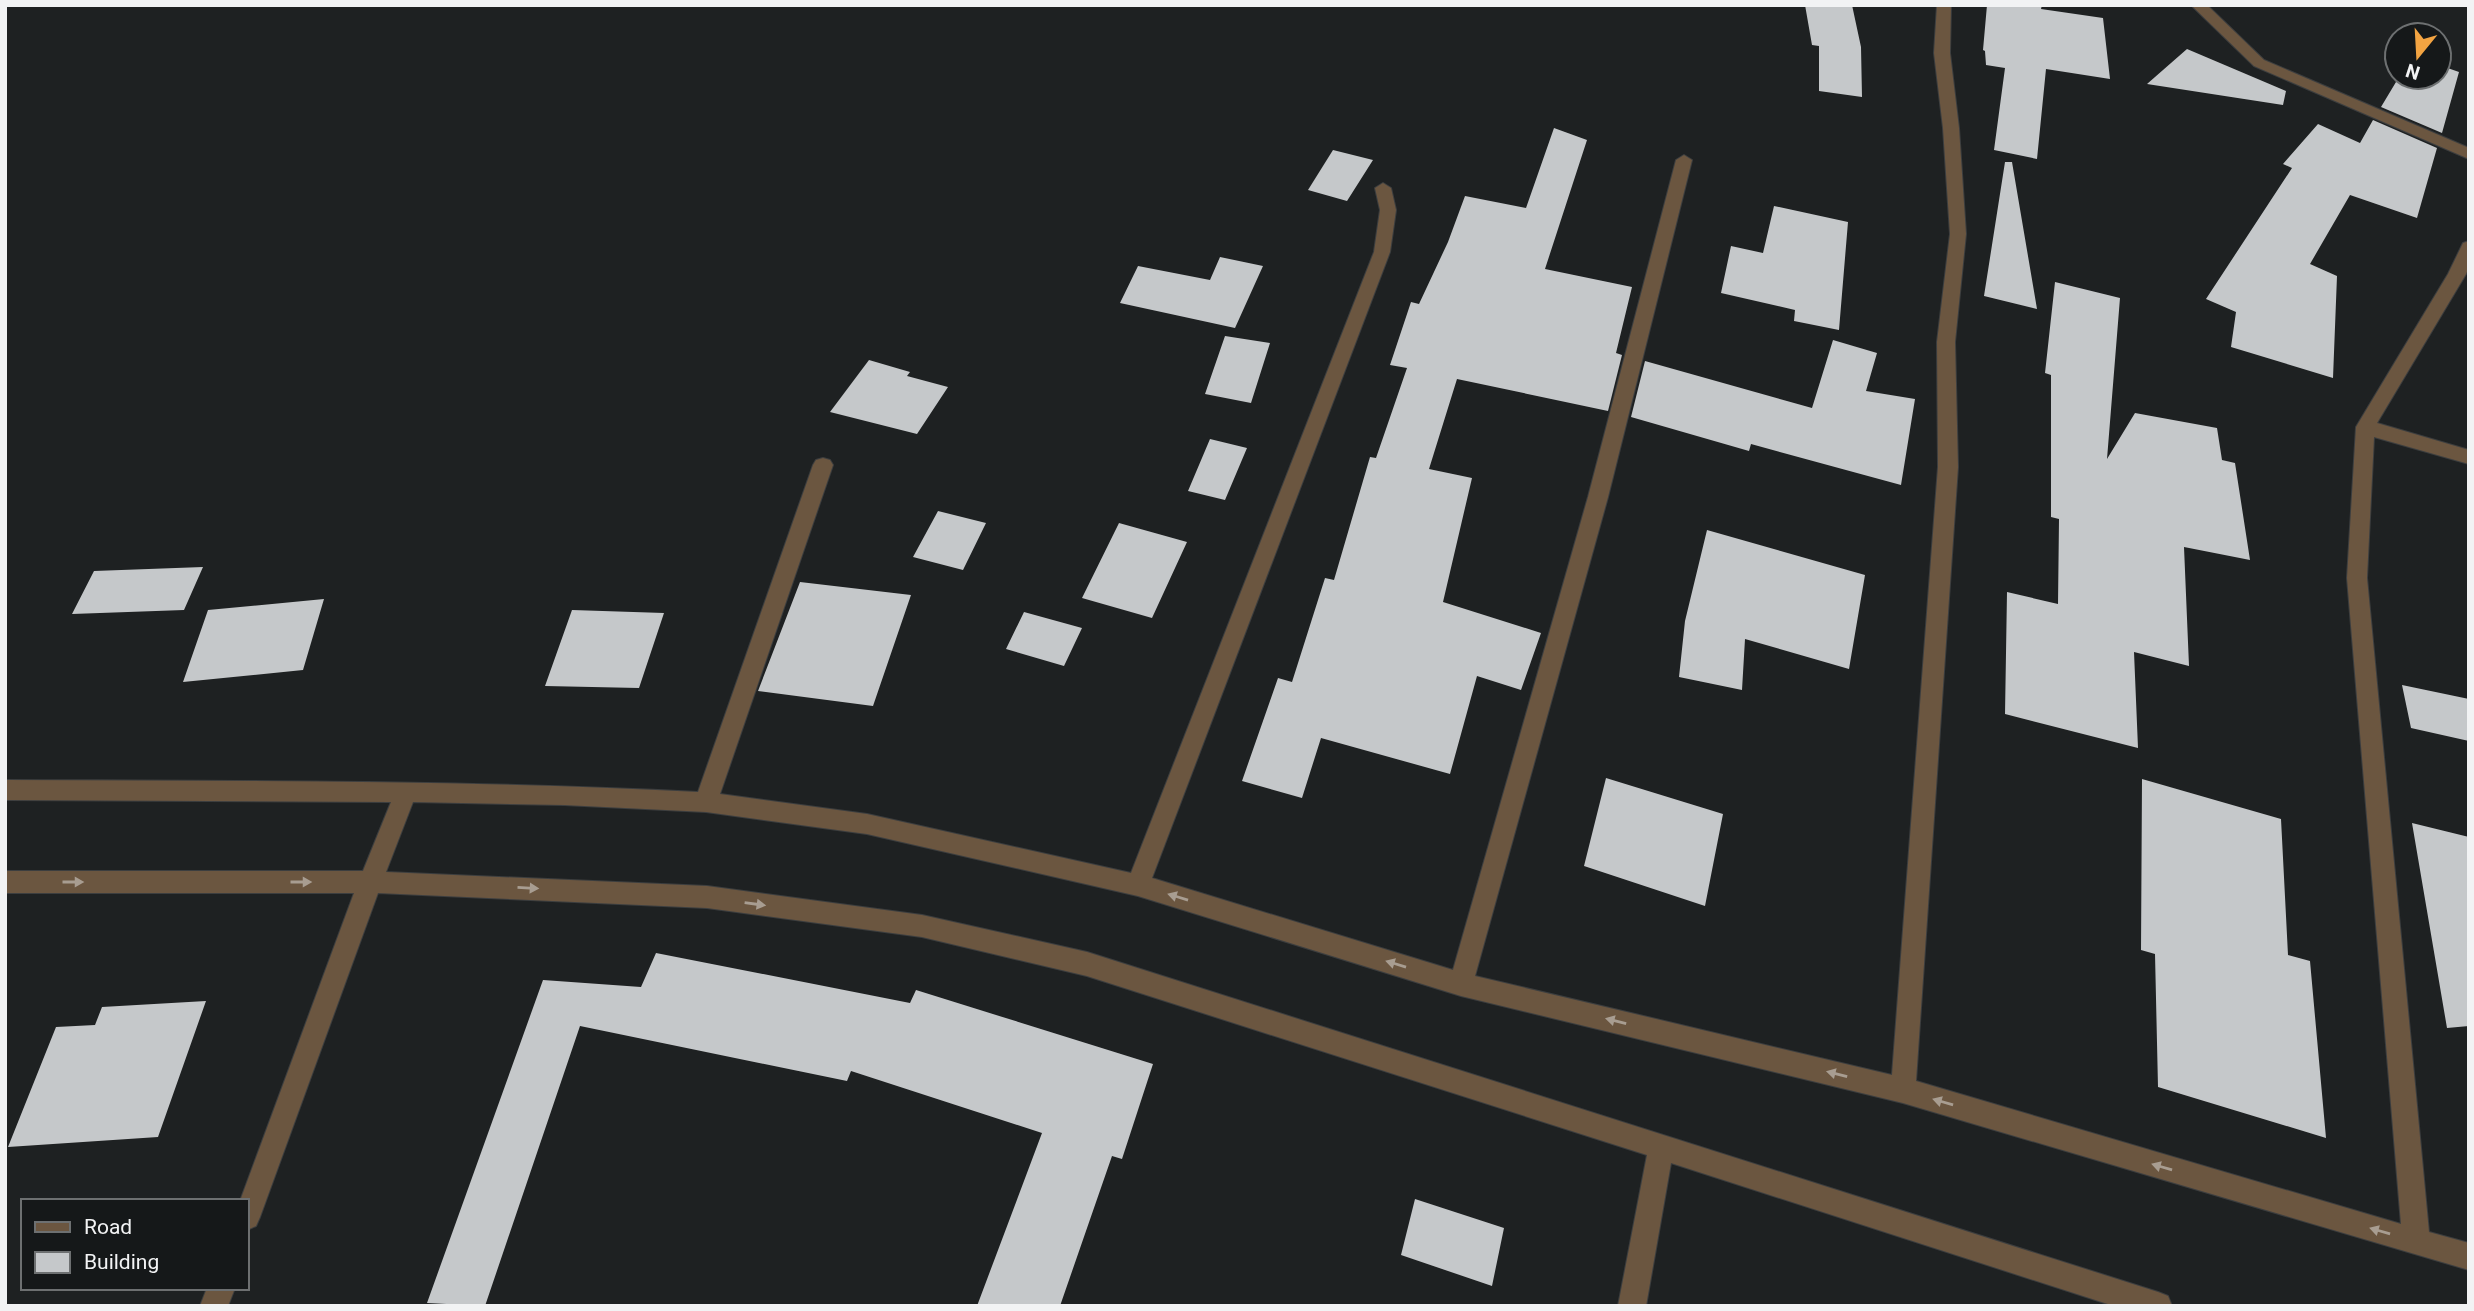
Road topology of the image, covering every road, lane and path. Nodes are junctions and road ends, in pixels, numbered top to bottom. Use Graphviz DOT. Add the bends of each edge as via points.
graph roads {
  1 [pos="1944,5"];
  2 [pos="2198,5"];
  3 [pos="2469,154"];
  4 [pos="1684,160"];
  5 [pos="1383,188"];
  6 [pos="2469,247"];
  7 [pos="2365,427"];
  8 [pos="2469,457"];
  9 [pos="823,465"];
  10 [pos="5,790"];
  11 [pos="406,792"];
  12 [pos="706,802"];
  13 [pos="5,882"];
  14 [pos="370,882"];
  15 [pos="1138,885"];
  16 [pos="1461,984"];
  17 [pos="1903,1090"];
  18 [pos="1661,1148"];
  19 [pos="248,1214"];
  20 [pos="2416,1241"];
  21 [pos="2469,1257"];
  22 [pos="1632,1306"];
  23 [pos="2158,1306"];
  1 -- 17 [label="street" via="1942,53 1958,234 1947,342 1948,467"];
  2 -- 3 [label="street" via="2259,63"];
  4 -- 16 [label="street" via="1598,497"];
  5 -- 15 [label="street" via="1388,210 1382,252"];
  6 -- 7 [label="street"];
  7 -- 8 [label="street"];
  7 -- 20 [label="street" via="2357,578"];
  9 -- 12 [label="street"];
  10 -- 11 [label="street"];
  11 -- 12 [label="street"];
  11 -- 14 [label="street"];
  12 -- 15 [label="street" via="867,824"];
  13 -- 14 [label="street, one-way"];
  14 -- 18 [label="street, one-way" via="707,897 922,926 1087,964"];
  14 -- 19 [label="street"];
  16 -- 15 [label="street, one-way"];
  17 -- 16 [label="street, one-way"];
  20 -- 17 [label="street, one-way"];
  18 -- 22 [label="street"];
  18 -- 23 [label="street"];
  20 -- 21 [label="street"];
}
